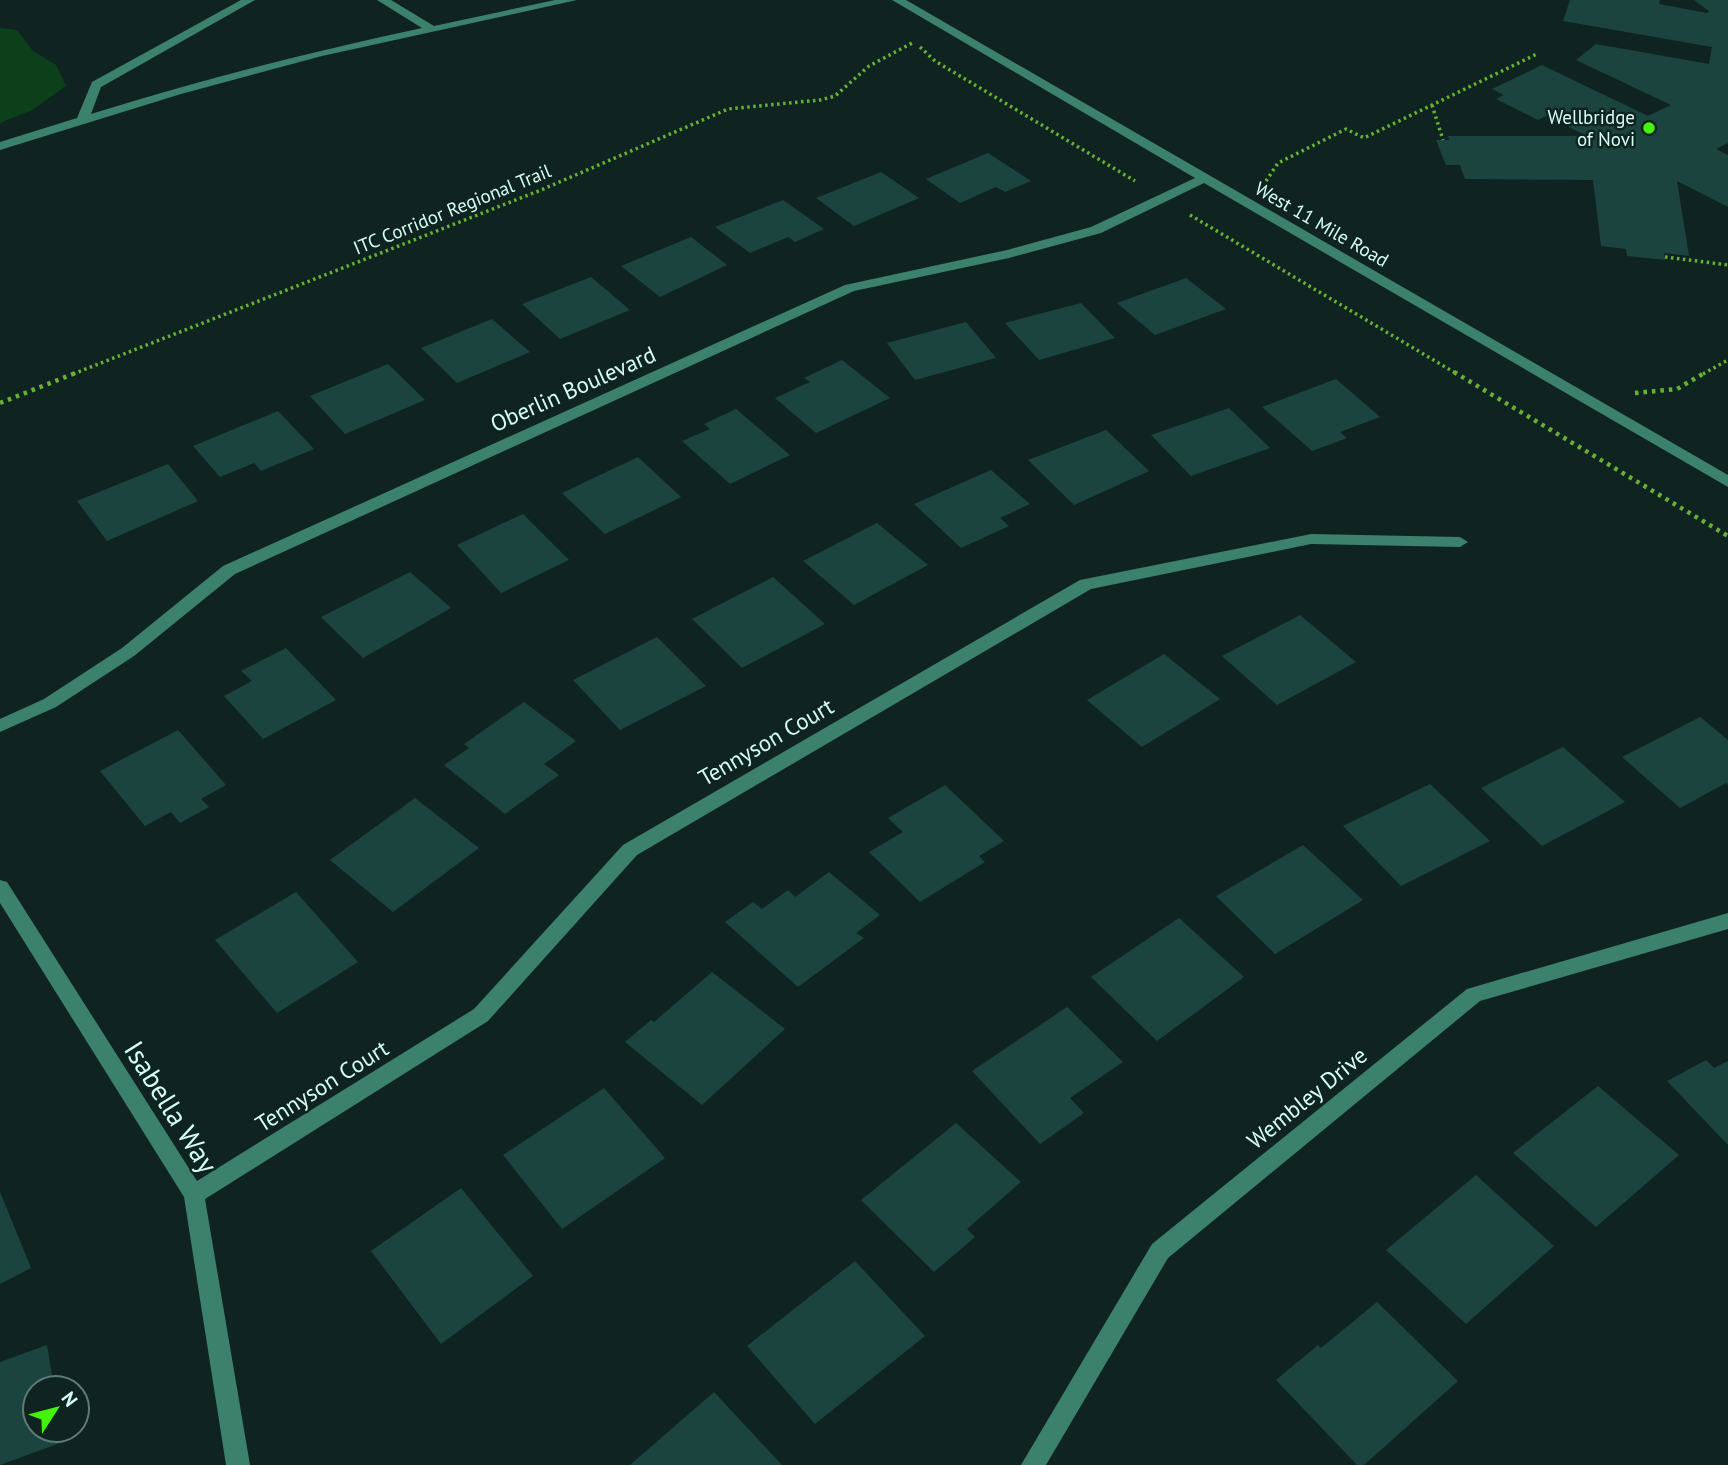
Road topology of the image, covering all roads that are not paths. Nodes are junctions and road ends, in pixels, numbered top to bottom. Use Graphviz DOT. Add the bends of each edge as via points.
graph roads {
  1 [pos="249,0"];
  2 [pos="383,0"];
  3 [pos="571,0"];
  4 [pos="898,0"];
  5 [pos="432,29"];
  6 [pos="83,119"];
  7 [pos="0,146"];
  8 [pos="1205,178"];
  9 [pos="1728,482"];
  10 [pos="1460,542"];
  11 [pos="0,726"];
  12 [pos="0,887"];
  13 [pos="1728,921"];
  14 [pos="194,1195"];
  15 [pos="238,1465"];
  16 [pos="1034,1465"];
  1 -- 6 [label="street" via="96,85"];
  2 -- 5 [label="street"];
  3 -- 5 [label="street"];
  4 -- 8 [label="street, West 11 Mile Road"];
  5 -- 6 [label="street" via="321,53"];
  6 -- 7 [label="street"];
  8 -- 9 [label="street, West 11 Mile Road"];
  8 -- 11 [label="street, Oberlin Boulevard" via="1096,230 850,288 761,328 229,570 128,652 50,703"];
  10 -- 14 [label="street, Tennyson Court" via="1311,539 1086,584 630,850 481,1015"];
  12 -- 14 [label="street, Isabella Way"];
  13 -- 16 [label="street, Wembley Drive" via="1474,995 1160,1251"];
  14 -- 15 [label="street, Isabella Way"];
}
